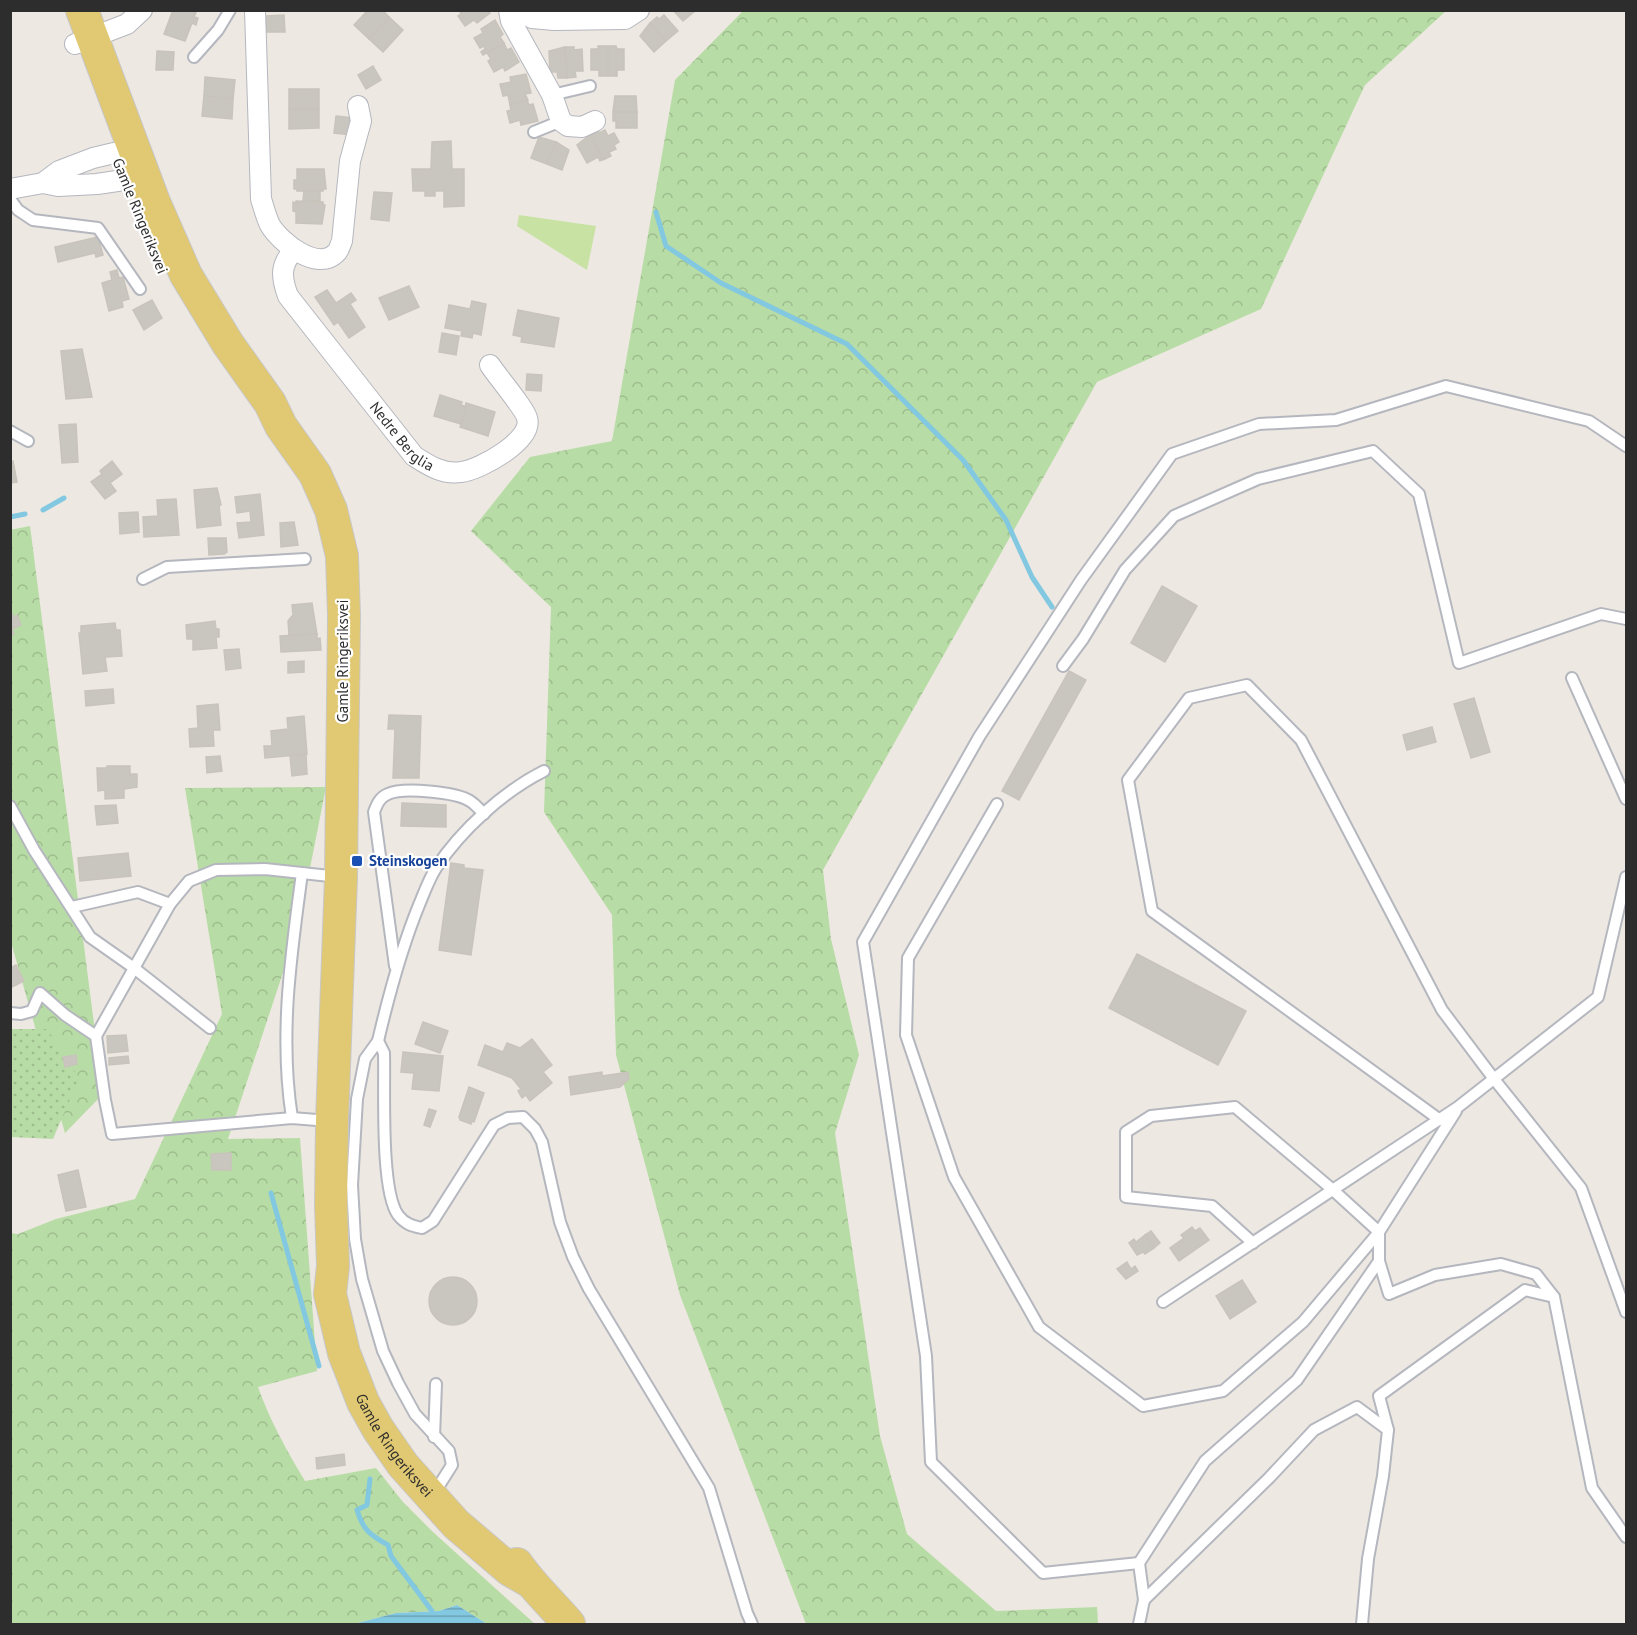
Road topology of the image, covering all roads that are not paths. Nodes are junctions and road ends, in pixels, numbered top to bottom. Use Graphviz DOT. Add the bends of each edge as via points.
graph roads {
  1 [pos="61,10"];
  2 [pos="142,10"];
  3 [pos="230,10"];
  4 [pos="255,10"];
  5 [pos="509,10"];
  6 [pos="518,10"];
  7 [pos="639,10"];
  8 [pos="83,30"];
  9 [pos="194,57"];
  10 [pos="590,86"];
  11 [pos="552,96"];
  12 [pos="358,106"];
  13 [pos="561,121"];
  14 [pos="595,121"];
  15 [pos="534,132"];
  16 [pos="125,164"];
  17 [pos="43,183"];
  18 [pos="10,189"];
  19 [pos="10,200"];
  20 [pos="294,250"];
  21 [pos="140,289"];
  22 [pos="490,365"];
  23 [pos="10,431"];
  24 [pos="28,441"];
  25 [pos="1626,446"];
  26 [pos="305,559"];
  27 [pos="143,579"];
  28 [pos="1626,620"];
  29 [pos="1063,666"];
  30 [pos="1572,678"];
  31 [pos="544,771"];
  32 [pos="1626,799"];
  33 [pos="998,804"];
  34 [pos="10,806"];
  35 [pos="484,814"];
  36 [pos="302,873"];
  37 [pos="341,877"];
  38 [pos="1626,877"];
  39 [pos="170,904"];
  40 [pos="72,907"];
  41 [pos="134,968"];
  42 [pos="396,968"];
  43 [pos="10,1013"];
  44 [pos="210,1028"];
  45 [pos="96,1036"];
  46 [pos="378,1041"];
  47 [pos="1494,1079"];
  48 [pos="1458,1107"];
  49 [pos="292,1118"];
  50 [pos="1440,1120"];
  51 [pos="332,1121"];
  52 [pos="1333,1190"];
  53 [pos="1378,1232"];
  54 [pos="1253,1243"];
  55 [pos="1379,1261"];
  56 [pos="1554,1297"];
  57 [pos="1163,1302"];
  58 [pos="1626,1312"];
  59 [pos="436,1384"];
  60 [pos="1388,1430"];
  61 [pos="434,1437"];
  62 [pos="434,1489"];
  63 [pos="1626,1537"];
  64 [pos="1139,1563"];
  65 [pos="1144,1600"];
  66 [pos="569,1624"];
  67 [pos="752,1624"];
  68 [pos="1139,1624"];
  69 [pos="1362,1624"];
  1 -- 8 [label="main road, Gamle Ringeriksvei"];
  2 -- 8 [label="street" via="127,24"];
  3 -- 9 [label="lane"];
  4 -- 20 [label="street" via="261,199 270,225"];
  5 -- 11 [label="street" via="511,21"];
  6 -- 7 [label="street" via="532,18 554,20 625,19"];
  8 -- 16 [label="main road, Gamle Ringeriksvei"];
  10 -- 11 [label="lane"];
  11 -- 13 [label="street"];
  12 -- 20 [label="street" via="361,121 350,161 345,224 337,253 319,260"];
  13 -- 14 [label="street" via="582,127"];
  13 -- 15 [label="lane"];
  16 -- 17 [label="street" via="59,171"];
  16 -- 17 [label="street" via="97,184"];
  16 -- 37 [label="main road, Gamle Ringeriksvei" via="228,344 323,489 337,530 344,616"];
  17 -- 18 [label="street"];
  19 -- 21 [label="lane" via="33,220 98,228"];
  20 -- 22 [label="street, Nedre Berglia" via="282,270 288,296 414,456 430,466 447,472 481,466 522,438 528,429 527,417"];
  23 -- 24 [label="lane"];
  25 -- 64 [label="lane" via="1589,421 1446,386 1336,420 1259,424 1172,454 1081,580 979,737 863,942 926,1356 931,1462 1043,1573"];
  26 -- 27 [label="lane" via="167,567"];
  28 -- 29 [label="lane" via="1600,614 1459,663 1419,494 1373,451 1258,479 1174,516 1125,570"];
  30 -- 32 [label="lane"];
  31 -- 35 [label="lane" via="503,795"];
  33 -- 53 [label="lane" via="908,958 906,1035 954,1178 1039,1327 1143,1406 1223,1391 1304,1323"];
  34 -- 40 [label="lane" via="58,890"];
  35 -- 42 [label="lane" via="436,868"];
  35 -- 42 [label="lane" via="470,801 449,794 400,790 379,800 374,812"];
  36 -- 37 [label="lane"];
  36 -- 39 [label="lane" via="216,870 189,881"];
  36 -- 49 [label="lane" via="287,987 286,1083"];
  37 -- 51 [label="main road, Gamle Ringeriksvei"];
  38 -- 47 [label="lane" via="1598,997"];
  39 -- 40 [label="lane" via="138,892"];
  39 -- 41 [label="lane"];
  40 -- 41 [label="lane" via="90,937"];
  41 -- 44 [label="lane"];
  41 -- 45 [label="lane"];
  42 -- 46 [label="lane"];
  43 -- 45 [label="lane" via="32,1011 40,993"];
  45 -- 49 [label="lane" via="112,1134"];
  46 -- 61 [label="lane" via="365,1059 357,1099 352,1185 355,1239 383,1351 416,1414"];
  46 -- 67 [label="lane" via="384,1053 385,1154 392,1198 398,1214 409,1226 422,1228 433,1221 494,1125 508,1118 523,1117 535,1129 542,1142 560,1222 573,1257 709,1488"];
  47 -- 48 [label="lane"];
  47 -- 50 [label="lane" via="1442,1010 1301,740 1247,685 1189,698 1128,780 1152,911"];
  47 -- 58 [label="lane" via="1581,1188"];
  48 -- 50 [label="lane"];
  48 -- 53 [label="lane"];
  49 -- 51 [label="lane"];
  50 -- 52 [label="lane"];
  51 -- 62 [label="main road, Gamle Ringeriksvei" via="330,1294 350,1372 378,1429 403,1465"];
  52 -- 53 [label="lane"];
  52 -- 54 [label="lane"];
  52 -- 54 [label="lane" via="1234,1107 1151,1116 1125,1132 1126,1197 1212,1206"];
  53 -- 55 [label="lane"];
  54 -- 57 [label="lane"];
  55 -- 56 [label="lane" via="1389,1294 1435,1275 1501,1264 1536,1274"];
  55 -- 64 [label="lane" via="1297,1380 1205,1461"];
  56 -- 60 [label="lane" via="1525,1290 1379,1396"];
  56 -- 63 [label="lane" via="1592,1488"];
  59 -- 61 [label="lane"];
  60 -- 65 [label="lane" via="1357,1407 1314,1430"];
  60 -- 69 [label="lane"];
  61 -- 62 [label="lane" via="449,1451 452,1465"];
  62 -- 66 [label="main road, Gamle Ringeriksvei" via="478,1544 529,1581"];
  64 -- 65 [label="lane"];
  65 -- 68 [label="lane"];
}
